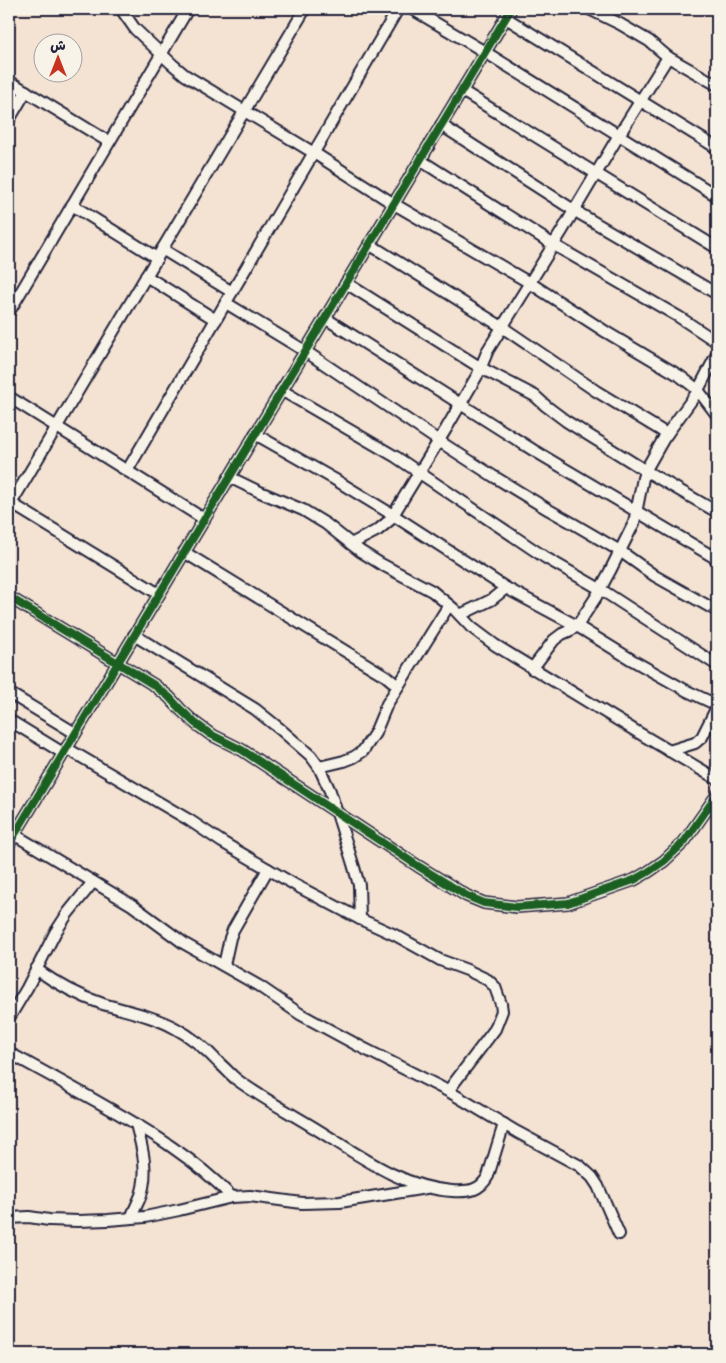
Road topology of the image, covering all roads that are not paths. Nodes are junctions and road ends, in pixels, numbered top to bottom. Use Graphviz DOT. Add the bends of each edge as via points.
graph roads {
  1 [pos="121,9"];
  2 [pos="188,9"];
  3 [pos="305,9"];
  4 [pos="412,9"];
  5 [pos="589,9"];
  6 [pos="393,10"];
  7 [pos="509,13"];
  8 [pos="485,52"];
  9 [pos="161,54"];
  10 [pos="668,57"];
  11 [pos="9,81"];
  12 [pos="717,85"];
  13 [pos="26,91"];
  14 [pos="462,91"];
  15 [pos="640,101"];
  16 [pos="244,112"];
  17 [pos="9,120"];
  18 [pos="441,125"];
  19 [pos="619,135"];
  20 [pos="109,142"];
  21 [pos="717,148"];
  22 [pos="314,153"];
  23 [pos="420,160"];
  24 [pos="597,174"];
  25 [pos="717,196"];
  26 [pos="394,204"];
  27 [pos="72,205"];
  28 [pos="575,211"];
  29 [pos="369,244"];
  30 [pos="554,245"];
  31 [pos="717,248"];
  32 [pos="160,253"];
  33 [pos="146,276"];
  34 [pos="346,283"];
  35 [pos="530,283"];
  36 [pos="232,292"];
  37 [pos="717,294"];
  38 [pos="226,303"];
  39 [pos="9,312"];
  40 [pos="325,318"];
  41 [pos="216,320"];
  42 [pos="502,327"];
  43 [pos="717,342"];
  44 [pos="305,351"];
  45 [pos="717,354"];
  46 [pos="481,368"];
  47 [pos="282,390"];
  48 [pos="698,390"];
  49 [pos="9,397"];
  50 [pos="460,405"];
  51 [pos="717,415"];
  52 [pos="56,427"];
  53 [pos="255,434"];
  54 [pos="667,434"];
  55 [pos="439,441"];
  56 [pos="127,471"];
  57 [pos="646,471"];
  58 [pos="419,473"];
  59 [pos="229,477"];
  60 [pos="10,504"];
  61 [pos="637,511"];
  62 [pos="717,512"];
  63 [pos="393,515"];
  64 [pos="204,519"];
  65 [pos="351,544"];
  66 [pos="184,552"];
  67 [pos="620,552"];
  68 [pos="717,559"];
  69 [pos="506,588"];
  70 [pos="600,589"];
  71 [pos="159,594"];
  72 [pos="9,598"];
  73 [pos="449,605"];
  74 [pos="717,611"];
  75 [pos="460,615"];
  76 [pos="577,626"];
  77 [pos="134,635"];
  78 [pos="117,664"];
  79 [pos="717,665"];
  80 [pos="532,669"];
  81 [pos="398,686"];
  82 [pos="9,693"];
  83 [pos="717,706"];
  84 [pos="9,720"];
  85 [pos="75,733"];
  86 [pos="65,750"];
  87 [pos="669,751"];
  88 [pos="319,767"];
  89 [pos="717,779"];
  90 [pos="717,795"];
  91 [pos="335,812"];
  92 [pos="11,837"];
  93 [pos="268,869"];
  94 [pos="93,882"];
  95 [pos="360,919"];
  96 [pos="224,965"];
  97 [pos="36,969"];
  98 [pos="9,1018"];
  99 [pos="9,1053"];
  100 [pos="448,1091"];
  101 [pos="136,1124"];
  102 [pos="504,1124"];
  103 [pos="427,1188"];
  104 [pos="232,1197"];
  105 [pos="9,1218"];
  106 [pos="131,1218"];
  107 [pos="619,1234"];
  1 -- 9 [label="street" via="135,29"];
  2 -- 9 [label="street"];
  3 -- 16 [label="street"];
  4 -- 8 [label="street"];
  5 -- 10 [label="street" via="642,37"];
  6 -- 22 [label="street"];
  7 -- 8 [label="street"];
  7 -- 15 [label="street"];
  8 -- 14 [label="street"];
  8 -- 19 [label="street"];
  9 -- 16 [label="street" via="185,74"];
  9 -- 20 [label="street"];
  10 -- 12 [label="street"];
  10 -- 15 [label="street"];
  11 -- 13 [label="street"];
  13 -- 17 [label="street"];
  13 -- 20 [label="street"];
  14 -- 18 [label="street"];
  14 -- 24 [label="street"];
  15 -- 19 [label="street"];
  15 -- 21 [label="street"];
  16 -- 22 [label="street"];
  16 -- 32 [label="street"];
  18 -- 23 [label="street"];
  18 -- 28 [label="street"];
  19 -- 24 [label="street"];
  19 -- 25 [label="street"];
  20 -- 27 [label="street"];
  22 -- 26 [label="street"];
  22 -- 36 [label="street"];
  23 -- 26 [label="street"];
  23 -- 30 [label="street"];
  24 -- 28 [label="street"];
  24 -- 31 [label="street"];
  26 -- 29 [label="street"];
  26 -- 35 [label="street"];
  27 -- 32 [label="street"];
  27 -- 39 [label="street"];
  28 -- 30 [label="street"];
  28 -- 37 [label="street"];
  29 -- 34 [label="street"];
  29 -- 42 [label="street"];
  30 -- 35 [label="street"];
  30 -- 43 [label="street"];
  32 -- 33 [label="street"];
  32 -- 36 [label="street"];
  33 -- 41 [label="street"];
  33 -- 52 [label="street"];
  34 -- 40 [label="street"];
  34 -- 46 [label="street"];
  35 -- 42 [label="street"];
  35 -- 48 [label="street"];
  36 -- 38 [label="street"];
  38 -- 41 [label="street"];
  38 -- 44 [label="street"];
  40 -- 44 [label="street"];
  40 -- 50 [label="street"];
  41 -- 56 [label="street"];
  42 -- 46 [label="street"];
  42 -- 54 [label="street" via="596,391"];
  44 -- 47 [label="street"];
  44 -- 55 [label="street"];
  45 -- 48 [label="street"];
  46 -- 50 [label="street"];
  46 -- 57 [label="street" via="535,396 566,421"];
  47 -- 53 [label="street"];
  47 -- 58 [label="street"];
  48 -- 51 [label="street"];
  48 -- 54 [label="street"];
  49 -- 52 [label="street"];
  50 -- 55 [label="street"];
  50 -- 61 [label="street"];
  52 -- 56 [label="street"];
  52 -- 60 [label="street"];
  53 -- 59 [label="street"];
  53 -- 63 [label="street"];
  54 -- 57 [label="street"];
  55 -- 58 [label="street"];
  55 -- 67 [label="street"];
  56 -- 64 [label="street"];
  57 -- 61 [label="street"];
  57 -- 62 [label="street"];
  58 -- 63 [label="street"];
  58 -- 70 [label="street" via="546,558"];
  59 -- 64 [label="street"];
  59 -- 65 [label="street" via="303,510"];
  60 -- 71 [label="street"];
  61 -- 67 [label="street"];
  61 -- 68 [label="street"];
  63 -- 65 [label="street" via="378,530"];
  63 -- 69 [label="street"];
  64 -- 66 [label="street"];
  65 -- 73 [label="street" via="432,591"];
  66 -- 71 [label="street"];
  66 -- 81 [label="street"];
  67 -- 70 [label="street"];
  67 -- 74 [label="street"];
  69 -- 75 [label="street" via="491,600"];
  69 -- 76 [label="street"];
  70 -- 76 [label="street"];
  70 -- 79 [label="street"];
  71 -- 77 [label="street"];
  72 -- 78 [label="street"];
  73 -- 75 [label="street"];
  73 -- 81 [label="street"];
  75 -- 80 [label="street" via="471,627"];
  76 -- 80 [label="street" via="554,640"];
  76 -- 83 [label="street" via="687,692"];
  77 -- 78 [label="street"];
  77 -- 88 [label="street" via="255,710 299,745"];
  78 -- 85 [label="street"];
  78 -- 91 [label="street" via="154,685 210,734 242,750"];
  80 -- 87 [label="street"];
  81 -- 88 [label="street" via="376,733 363,750 344,761"];
  82 -- 85 [label="street"];
  83 -- 87 [label="street" via="702,737 695,743"];
  84 -- 86 [label="street"];
  85 -- 86 [label="street"];
  86 -- 92 [label="street"];
  86 -- 93 [label="street"];
  87 -- 89 [label="street"];
  88 -- 91 [label="street"];
  90 -- 91 [label="street" via="684,842 664,861 634,880 568,903 518,907 484,903 467,896"];
  91 -- 95 [label="street" via="359,886"];
  92 -- 94 [label="street"];
  93 -- 95 [label="street"];
  93 -- 96 [label="street" via="233,930"];
  94 -- 96 [label="street" via="132,905 185,944"];
  94 -- 97 [label="street" via="68,913"];
  95 -- 100 [label="street" via="440,960 478,974 495,987 501,1004 500,1020"];
  96 -- 100 [label="street" via="326,1029"];
  97 -- 98 [label="street"];
  97 -- 103 [label="street" via="64,987 103,1004 172,1026 188,1035 234,1078 255,1092 374,1164"];
  99 -- 101 [label="street"];
  100 -- 102 [label="street"];
  101 -- 104 [label="street" via="204,1169"];
  101 -- 106 [label="street" via="144,1155 144,1175 141,1195"];
  102 -- 103 [label="street" via="488,1176 478,1188 459,1191"];
  102 -- 107 [label="street" via="580,1166 592,1177"];
  103 -- 104 [label="street" via="340,1202 302,1203"];
  104 -- 106 [label="street"];
  105 -- 106 [label="street" via="78,1221"];
}
